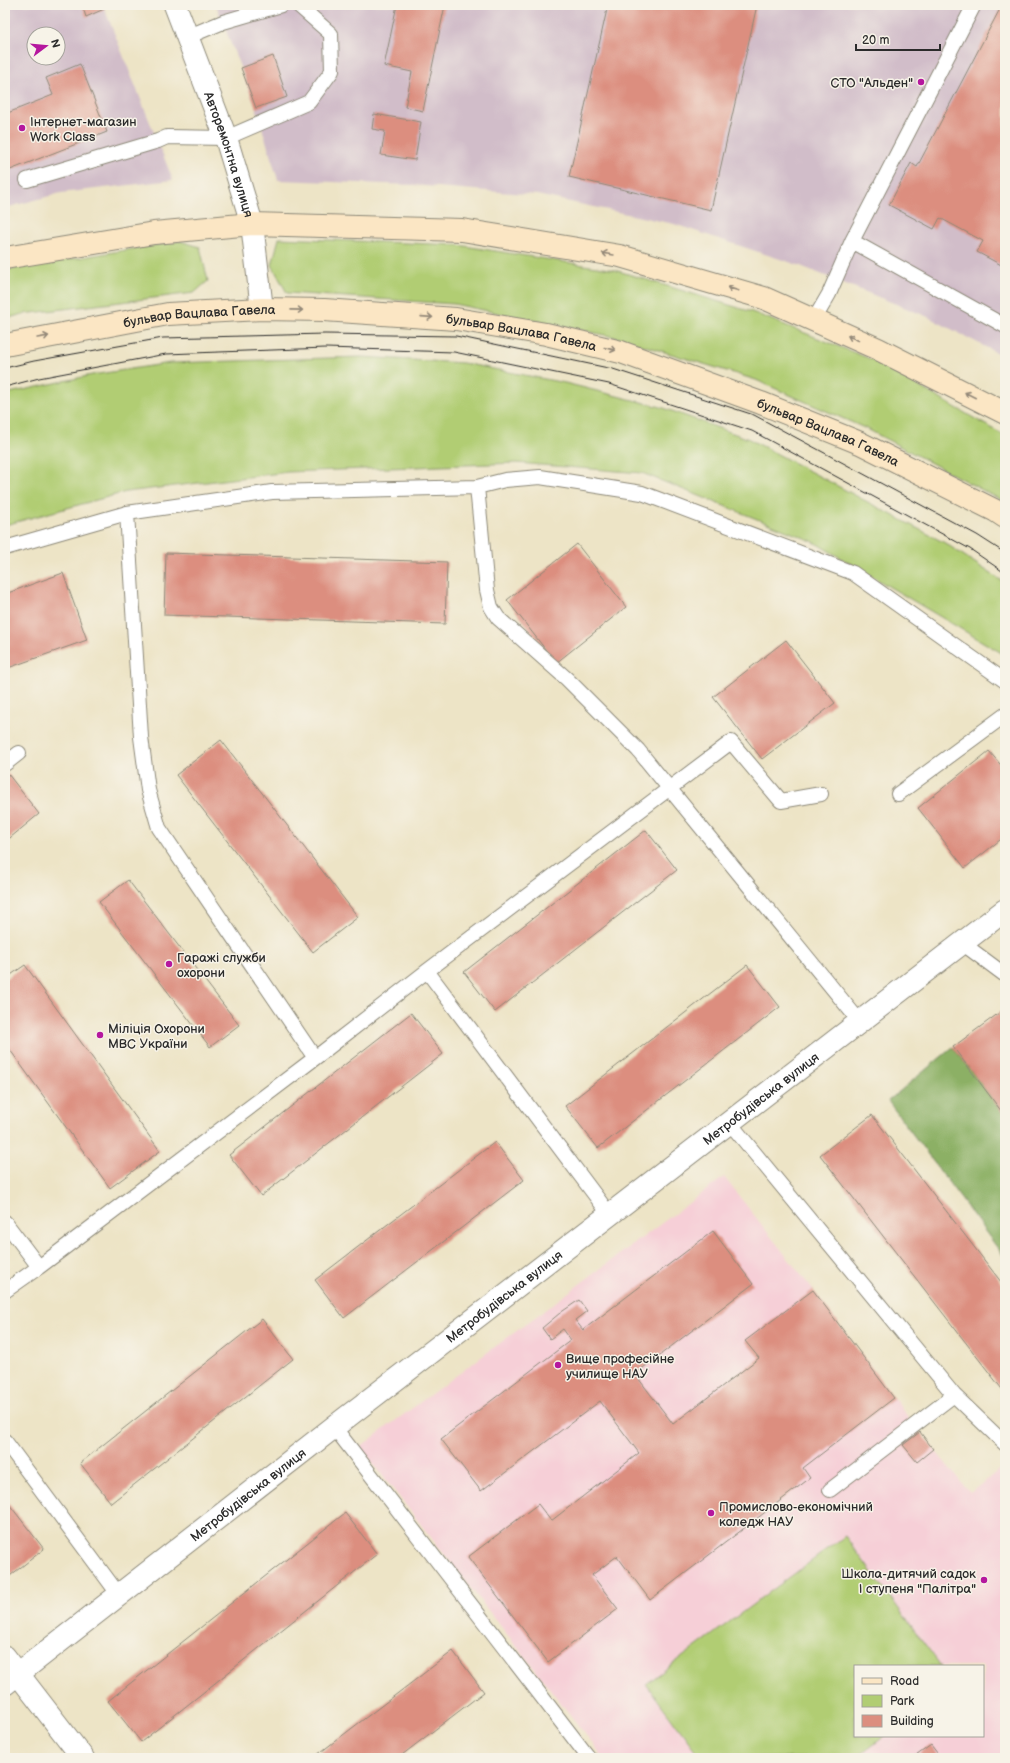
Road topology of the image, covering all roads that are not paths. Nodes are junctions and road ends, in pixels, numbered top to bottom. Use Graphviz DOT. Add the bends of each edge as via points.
graph roads {
  1 [pos="175,5"];
  2 [pos="281,5"];
  3 [pos="298,5"];
  4 [pos="974,5"];
  5 [pos="187,37"];
  6 [pos="226,138"];
  7 [pos="27,180"];
  8 [pos="252,224"];
  9 [pos="852,241"];
  10 [pos="5,258"];
  11 [pos="262,310"];
  12 [pos="814,320"];
  13 [pos="1005,326"];
  14 [pos="5,345"];
  15 [pos="1005,413"];
  16 [pos="477,487"];
  17 [pos="127,513"];
  18 [pos="1005,517"];
  19 [pos="5,548"];
  20 [pos="1005,681"];
  21 [pos="1005,714"];
  22 [pos="19,753"];
  23 [pos="5,764"];
  24 [pos="669,787"];
  25 [pos="821,794"];
  26 [pos="898,794"];
  27 [pos="1005,910"];
  28 [pos="962,943"];
  29 [pos="427,971"];
  30 [pos="1005,975"];
  31 [pos="860,1022"];
  32 [pos="315,1058"];
  33 [pos="729,1122"];
  34 [pos="610,1215"];
  35 [pos="5,1222"];
  36 [pos="39,1267"];
  37 [pos="5,1291"];
  38 [pos="954,1395"];
  39 [pos="334,1427"];
  40 [pos="5,1441"];
  41 [pos="1005,1444"];
  42 [pos="830,1490"];
  43 [pos="119,1595"];
  44 [pos="9,1672"];
  45 [pos="83,1758"];
  46 [pos="589,1758"];
  1 -- 5 [label="street, Авторемонтна вулиця"];
  2 -- 5 [label="lane" via="222,22"];
  3 -- 6 [label="lane" via="331,34 332,72 309,102"];
  4 -- 9 [label="lane"];
  5 -- 6 [label="street, Авторемонтна вулиця"];
  6 -- 7 [label="lane" via="168,137"];
  6 -- 8 [label="street, Авторемонтна вулиця"];
  8 -- 10 [label="main road" via="154,233"];
  8 -- 11 [label="street, Авторемонтна вулиця"];
  12 -- 8 [label="main road, one-way" via="764,298 620,256 462,230"];
  9 -- 12 [label="lane" via="829,294"];
  9 -- 13 [label="lane"];
  14 -- 11 [label="main road, бульвар Вацлава Гавела, one-way" via="168,314"];
  11 -- 18 [label="main road, бульвар Вацлава Гавела, one-way" via="324,310 456,319 546,334 621,352 860,443"];
  15 -- 12 [label="main road, one-way"];
  16 -- 17 [label="lane" via="272,492"];
  16 -- 20 [label="lane" via="505,480 540,477 642,493 853,573"];
  16 -- 24 [label="lane" via="487,590 491,607 498,618 567,679 638,750"];
  17 -- 19 [label="lane"];
  17 -- 32 [label="lane" via="141,737 148,790 159,828"];
  21 -- 26 [label="lane"];
  22 -- 23 [label="lane"];
  24 -- 25 [label="lane" via="731,742 781,802"];
  24 -- 29 [label="lane"];
  24 -- 31 [label="lane"];
  27 -- 28 [label="street, Метробудівська вулиця"];
  28 -- 30 [label="lane"];
  28 -- 31 [label="street, Метробудівська вулиця"];
  29 -- 32 [label="lane"];
  29 -- 34 [label="lane"];
  31 -- 33 [label="street, Метробудівська вулиця"];
  32 -- 36 [label="lane"];
  33 -- 34 [label="street, Метробудівська вулиця"];
  33 -- 38 [label="lane"];
  34 -- 39 [label="street, Метробудівська вулиця"];
  35 -- 36 [label="lane"];
  36 -- 37 [label="lane"];
  38 -- 41 [label="lane"];
  38 -- 42 [label="lane"];
  39 -- 43 [label="street, Метробудівська вулиця"];
  39 -- 46 [label="lane"];
  40 -- 43 [label="lane"];
  43 -- 44 [label="street, Метробудівська вулиця"];
  44 -- 45 [label="street"];
}
